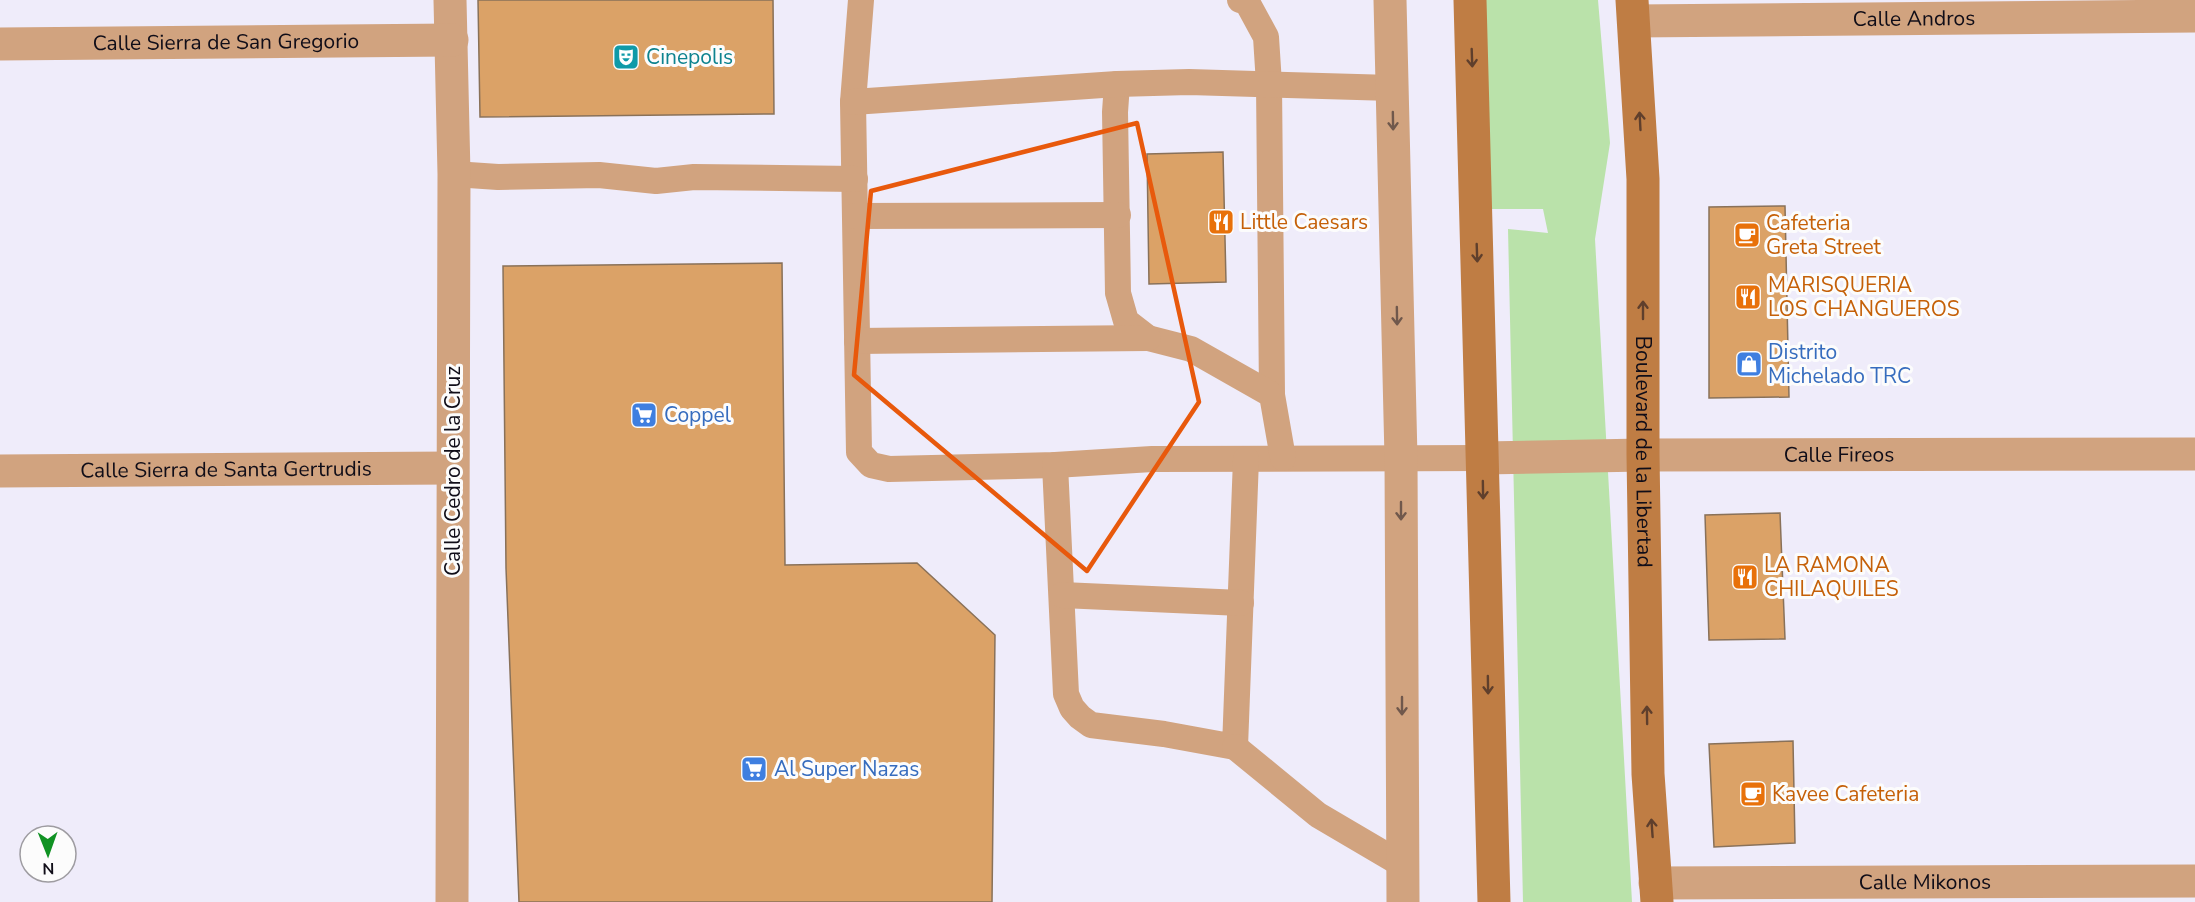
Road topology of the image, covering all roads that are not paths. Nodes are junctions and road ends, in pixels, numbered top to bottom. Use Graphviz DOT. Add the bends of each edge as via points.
graph roads {
  1 [pos="450,0"];
  2 [pos="861,0"];
  3 [pos="1240,0"];
  4 [pos="1390,0"];
  5 [pos="1470,0"];
  6 [pos="1633,10"];
  7 [pos="2195,16"];
  8 [pos="452,40"];
  9 [pos="0,44"];
  10 [pos="1117,84"];
  11 [pos="1269,84"];
  12 [pos="1392,88"];
  13 [pos="853,102"];
  14 [pos="454,174"];
  15 [pos="855,179"];
  16 [pos="1118,215"];
  17 [pos="855,216"];
  18 [pos="1148,338"];
  19 [pos="857,341"];
  20 [pos="1272,395"];
  21 [pos="2195,454"];
  22 [pos="1643,455"];
  23 [pos="1283,458"];
  24 [pos="1401,458"];
  25 [pos="1482,458"];
  26 [pos="1246,459"];
  27 [pos="1055,465"];
  28 [pos="452,468"];
  29 [pos="0,471"];
  30 [pos="1062,595"];
  31 [pos="1240,603"];
  32 [pos="1235,747"];
  33 [pos="1403,865"];
  34 [pos="2195,881"];
  35 [pos="1656,893"];
  36 [pos="452,902"];
  37 [pos="1403,902"];
  38 [pos="1494,902"];
  1 -- 8 [label="street, Calle Cedro de la Cruz"];
  2 -- 13 [label="lane"];
  3 -- 11 [label="lane" via="1247,2 1266,37"];
  4 -- 12 [label="street"];
  5 -- 25 [label="main road, one-way"];
  6 -- 7 [label="street, Calle Andros"];
  22 -- 6 [label="main road, Boulevard de la Libertad, one-way" via="1643,179"];
  8 -- 9 [label="street, Calle Sierra de San Gregorio"];
  8 -- 14 [label="street, Calle Cedro de la Cruz"];
  10 -- 11 [label="lane"];
  10 -- 13 [label="lane"];
  10 -- 16 [label="lane"];
  11 -- 12 [label="lane"];
  11 -- 20 [label="lane"];
  12 -- 24 [label="street, one-way"];
  13 -- 15 [label="lane"];
  14 -- 15 [label="lane" via="599,175 656,181 694,177"];
  14 -- 28 [label="street, Calle Cedro de la Cruz"];
  15 -- 17 [label="lane"];
  16 -- 17 [label="lane"];
  16 -- 18 [label="lane" via="1118,293 1126,321"];
  17 -- 19 [label="lane"];
  18 -- 19 [label="lane"];
  18 -- 20 [label="lane" via="1191,349"];
  19 -- 27 [label="lane" via="859,452 871,465 889,470"];
  20 -- 23 [label="lane"];
  21 -- 22 [label="street, Calle Fireos"];
  22 -- 25 [label="street, Calle Fireos"];
  35 -- 22 [label="main road, Boulevard de la Libertad, one-way" via="1648,774"];
  23 -- 24 [label="lane"];
  23 -- 26 [label="lane"];
  24 -- 25 [label="lane"];
  24 -- 33 [label="street, one-way"];
  25 -- 38 [label="main road, one-way"];
  26 -- 27 [label="lane"];
  26 -- 31 [label="lane"];
  27 -- 30 [label="lane"];
  28 -- 29 [label="street, Calle Sierra de Santa Gertrudis"];
  28 -- 36 [label="street, Calle Cedro de la Cruz"];
  30 -- 31 [label="lane"];
  30 -- 32 [label="lane" via="1066,694 1080,717 1091,725"];
  31 -- 32 [label="lane"];
  32 -- 33 [label="lane" via="1318,815"];
  33 -- 37 [label="street"];
  34 -- 35 [label="street, Calle Mikonos"];
}
